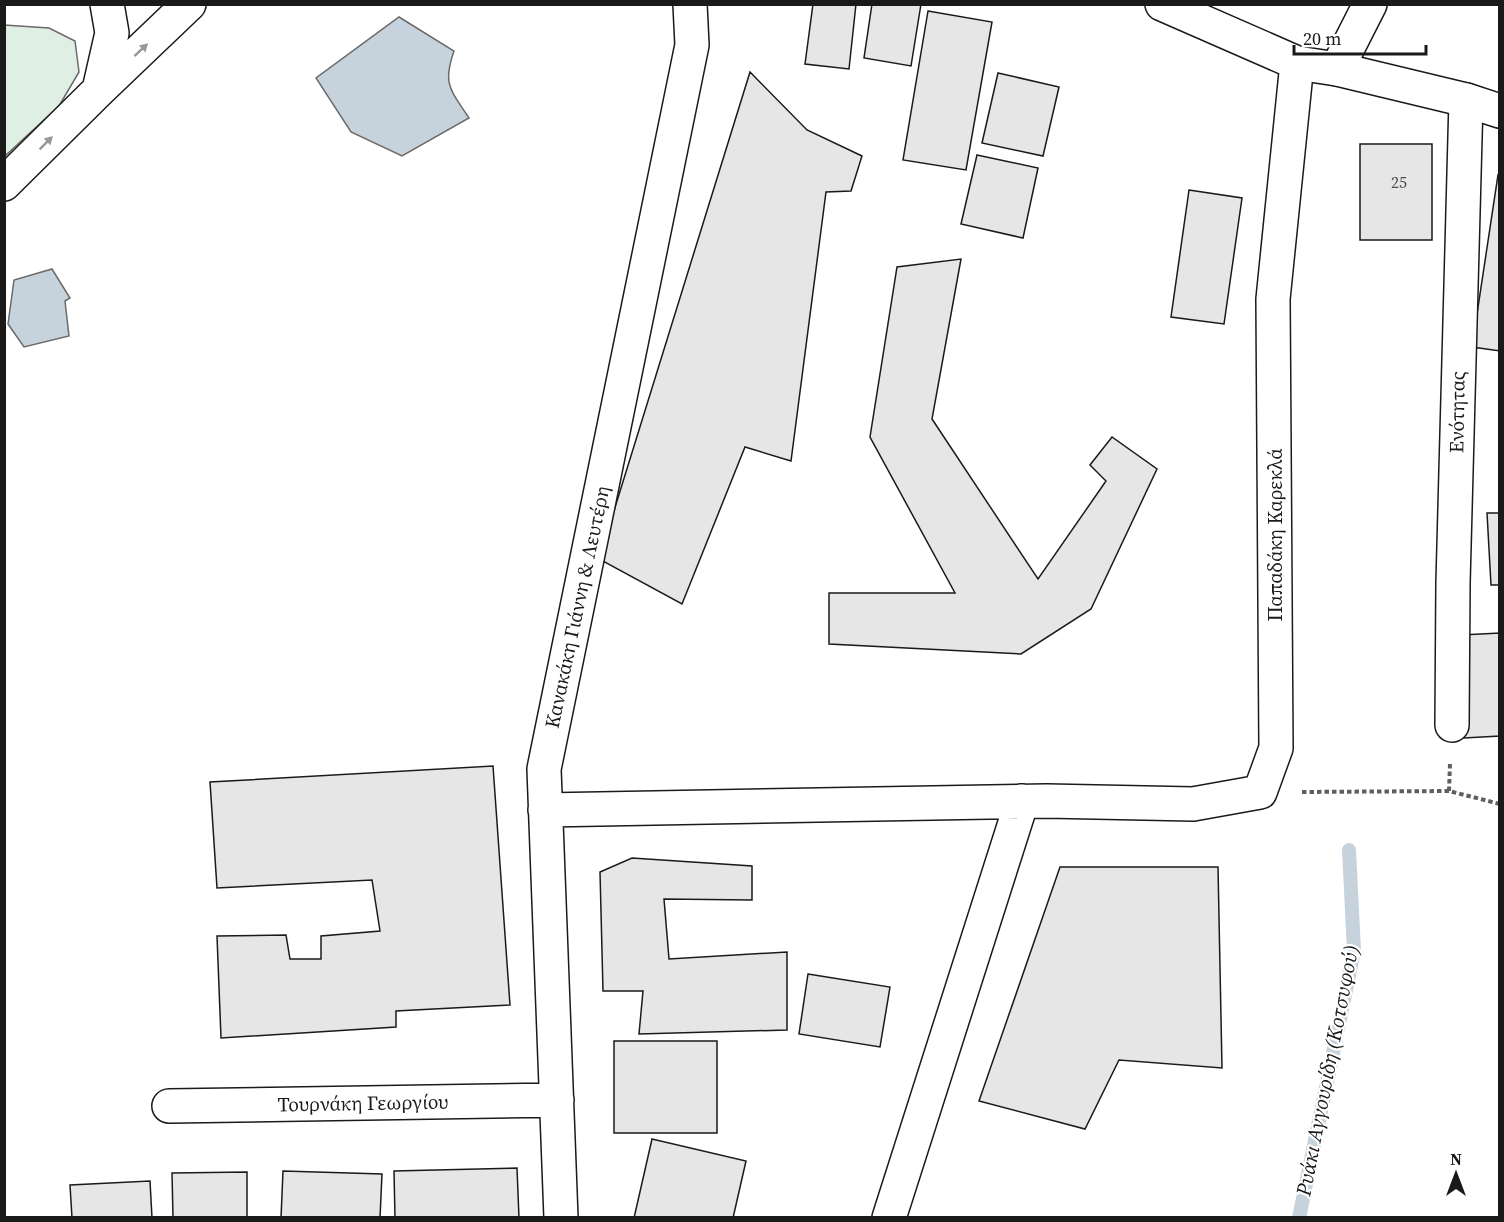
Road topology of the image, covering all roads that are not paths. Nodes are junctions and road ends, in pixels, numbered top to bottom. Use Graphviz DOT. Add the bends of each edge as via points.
graph roads {
  1 [pos="107,4"];
  2 [pos="189,4"];
  3 [pos="690,4"];
  4 [pos="1162,4"];
  5 [pos="1370,4"];
  6 [pos="1297,63"];
  7 [pos="1337,69"];
  8 [pos="99,90"];
  9 [pos="1466,100"];
  10 [pos="1500,111"];
  11 [pos="4,184"];
  12 [pos="1452,725"];
  13 [pos="1035,801"];
  14 [pos="546,810"];
  15 [pos="557,1100"];
  16 [pos="169,1106"];
  17 [pos="561,1218"];
  18 [pos="889,1218"];
  1 -- 8 [label="street" via="112,33"];
  8 -- 2 [label="street, one-way"];
  3 -- 14 [label="street, Κανακάκη Γιάννη & Λευτέρη" via="692,45 544,769"];
  4 -- 6 [label="street"];
  5 -- 7 [label="street"];
  6 -- 7 [label="street"];
  6 -- 13 [label="street, Παπαδάκη Καρεκλά" via="1273,299 1276,748 1260,792 1193,804"];
  7 -- 9 [label="street"];
  11 -- 8 [label="street, one-way"];
  9 -- 10 [label="street"];
  9 -- 12 [label="street, Ενότητας"];
  13 -- 14 [label="street"];
  13 -- 18 [label="street"];
  14 -- 15 [label="street, Κανακάκη Γιάννη & Λευτέρη"];
  15 -- 16 [label="street, Τουρνάκη Γεωργίου"];
  15 -- 17 [label="street, Κανακάκη Γιάννη & Λευτέρη"];
}
